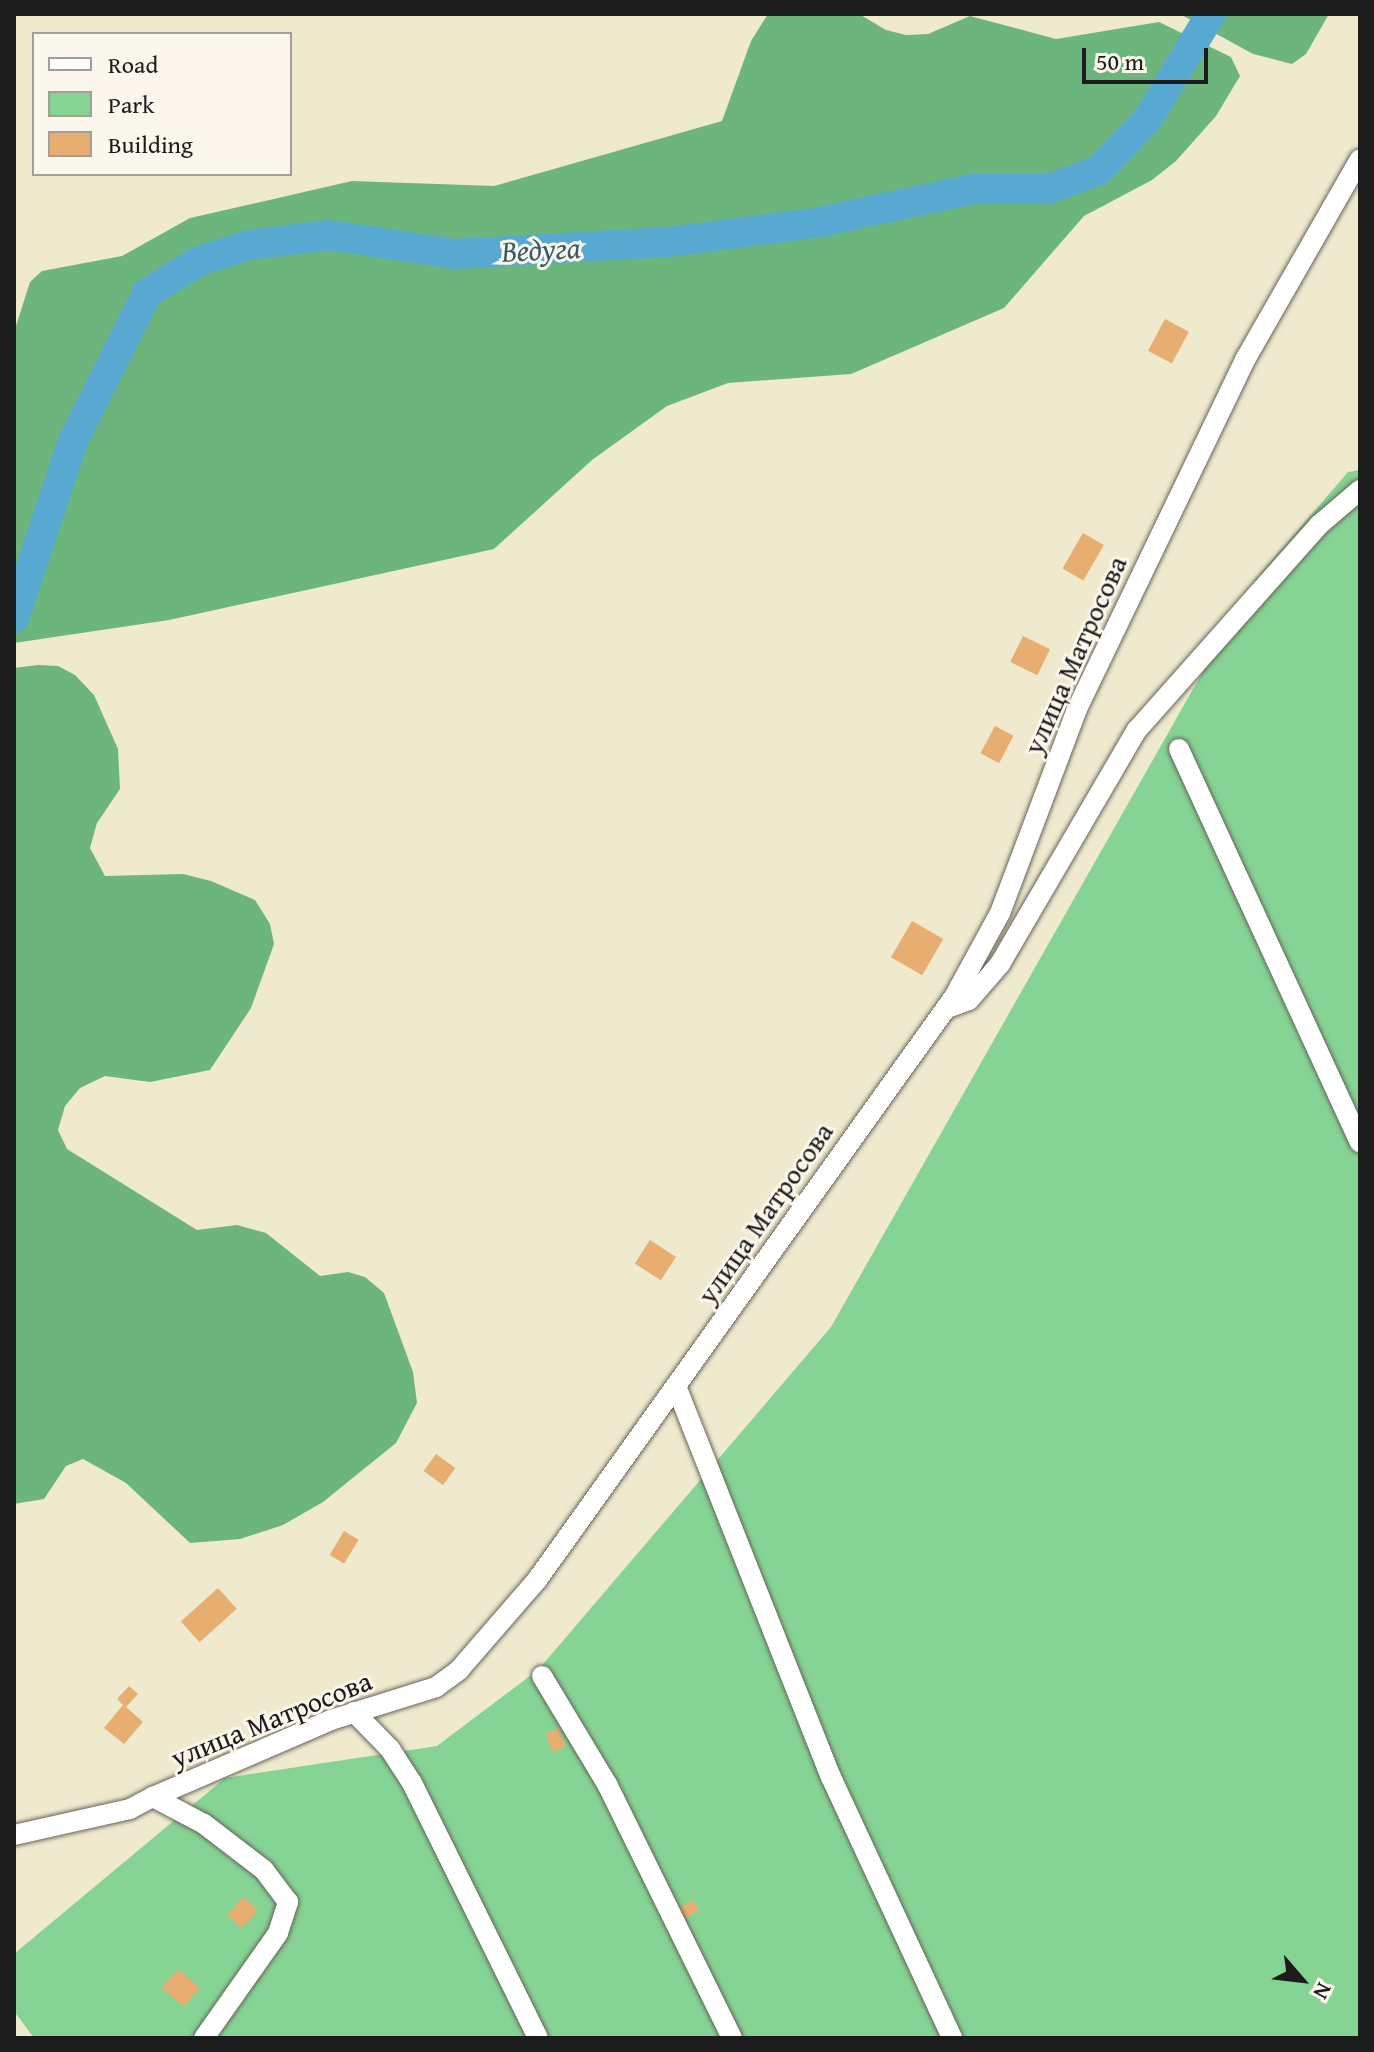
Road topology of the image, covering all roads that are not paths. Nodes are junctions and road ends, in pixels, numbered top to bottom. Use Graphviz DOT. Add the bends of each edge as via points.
graph roads {
  1 [pos="1360,159"];
  2 [pos="1360,490"];
  3 [pos="1179,749"];
  4 [pos="947,1008"];
  5 [pos="1360,1142"];
  6 [pos="676,1386"];
  7 [pos="542,1676"];
  8 [pos="354,1712"];
  9 [pos="153,1797"];
  10 [pos="14,1835"];
  11 [pos="204,2038"];
  12 [pos="538,2038"];
  13 [pos="732,2038"];
  14 [pos="952,2038"];
  1 -- 4 [label="street, улица Матросова" via="1246,358 1077,709 1000,913"];
  2 -- 4 [label="street" via="1319,525 1137,730 1000,964 969,1000"];
  3 -- 5 [label="street"];
  4 -- 6 [label="street, улица Матросова"];
  6 -- 8 [label="street, улица Матросова" via="537,1580 459,1670 436,1687"];
  6 -- 14 [label="street" via="831,1777"];
  7 -- 13 [label="street" via="607,1784"];
  8 -- 9 [label="street, улица Матросова"];
  8 -- 12 [label="street" via="390,1749 412,1783"];
  9 -- 10 [label="street" via="130,1809"];
  9 -- 11 [label="street, улица Матросова" via="204,1824 264,1870 288,1902 278,1933"];
}
